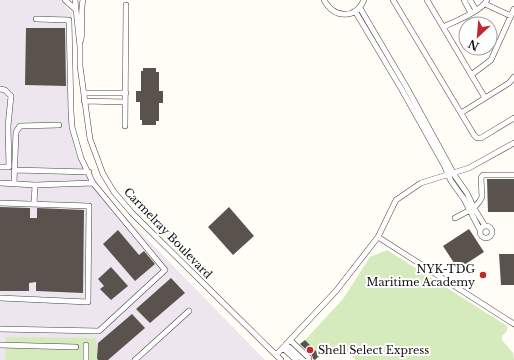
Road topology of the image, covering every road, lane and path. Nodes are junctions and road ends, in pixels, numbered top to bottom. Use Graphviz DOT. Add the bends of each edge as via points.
graph roads {
  1 [pos="65,0"];
  2 [pos="75,0"];
  3 [pos="83,0"];
  4 [pos="324,0"];
  5 [pos="364,0"];
  6 [pos="393,0"];
  7 [pos="427,0"];
  8 [pos="464,0"];
  9 [pos="470,0"];
  10 [pos="486,2"];
  11 [pos="126,5"];
  12 [pos="514,8"];
  13 [pos="358,9"];
  14 [pos="76,10"];
  15 [pos="474,11"];
  16 [pos="511,16"];
  17 [pos="36,19"];
  18 [pos="443,27"];
  19 [pos="80,47"];
  20 [pos="471,75"];
  21 [pos="514,76"];
  22 [pos="0,89"];
  23 [pos="84,93"];
  24 [pos="126,93"];
  25 [pos="485,98"];
  26 [pos="84,101"];
  27 [pos="126,102"];
  28 [pos="461,113"];
  29 [pos="514,118"];
  30 [pos="59,125"];
  31 [pos="125,126"];
  32 [pos="514,143"];
  33 [pos="0,167"];
  34 [pos="15,170"];
  35 [pos="89,172"];
  36 [pos="452,175"];
  37 [pos="514,175"];
  38 [pos="0,182"];
  39 [pos="14,183"];
  40 [pos="93,183"];
  41 [pos="34,185"];
  42 [pos="0,204"];
  43 [pos="34,204"];
  44 [pos="472,209"];
  45 [pos="454,218"];
  46 [pos="485,226"];
  47 [pos="480,230"];
  48 [pos="378,237"];
  49 [pos="0,298"];
  50 [pos="189,311"];
  51 [pos="514,324"];
  52 [pos="0,330"];
  53 [pos="286,344"];
  54 [pos="0,345"];
  55 [pos="86,345"];
  56 [pos="76,347"];
  57 [pos="276,355"];
  58 [pos="86,360"];
  59 [pos="135,360"];
  60 [pos="281,360"];
  61 [pos="296,360"];
  62 [pos="303,360"];
  63 [pos="308,360"];
  1 -- 14 [label="street"];
  2 -- 14 [label="street, Carmelray Boulevard"];
  3 -- 19 [label="street, Carmelray Boulevard"];
  4 -- 13 [label="street" via="334,11 341,14"];
  5 -- 13 [label="street"];
  6 -- 28 [label="street"];
  7 -- 18 [label="street"];
  8 -- 15 [label="street"];
  9 -- 15 [label="street"];
  10 -- 15 [label="street"];
  10 -- 16 [label="street"];
  11 -- 24 [label="street"];
  12 -- 16 [label="street"];
  13 -- 36 [label="street" via="444,165"];
  14 -- 19 [label="street, Carmelray Boulevard"];
  15 -- 18 [label="street"];
  16 -- 20 [label="street" via="491,60"];
  17 -- 35 [label="street" via="69,20 72,127 81,158"];
  18 -- 20 [label="street"];
  19 -- 23 [label="street, Carmelray Boulevard"];
  20 -- 25 [label="street"];
  21 -- 25 [label="street" via="509,83"];
  22 -- 33 [label="street" via="11,96 8,126 10,167"];
  23 -- 24 [label="street"];
  23 -- 26 [label="street, Carmelray Boulevard"];
  24 -- 27 [label="street"];
  25 -- 28 [label="street"];
  26 -- 27 [label="street"];
  26 -- 57 [label="street, Carmelray Boulevard" via="90,139 103,174 114,192 132,213"];
  27 -- 31 [label="street"];
  28 -- 29 [label="street" via="474,135 481,138"];
  30 -- 34 [label="street" via="20,126 16,132"];
  32 -- 36 [label="street" via="480,164"];
  34 -- 35 [label="street"];
  34 -- 39 [label="street"];
  35 -- 40 [label="street"];
  36 -- 44 [label="street"];
  36 -- 48 [label="street" via="421,184 396,200"];
  37 -- 44 [label="street" via="483,175 480,182 482,197"];
  38 -- 39 [label="street"];
  39 -- 41 [label="street"];
  40 -- 41 [label="street"];
  40 -- 52 [label="street" via="165,270 99,331"];
  41 -- 43 [label="street"];
  42 -- 43 [label="street"];
  43 -- 49 [label="street" via="89,206 88,302"];
  44 -- 45 [label="street"];
  44 -- 46 [label="street"];
  44 -- 47 [label="street"];
  46 -- 47 [label="street"];
  46 -- 47 [label="street" via="490,227 491,237 483,238"];
  48 -- 51 [label="street"];
  48 -- 53 [label="street" via="336,291"];
  50 -- 59 [label="street"];
  53 -- 57 [label="street"];
  53 -- 61 [label="street"];
  53 -- 62 [label="street"];
  53 -- 63 [label="street" via="309,358"];
  54 -- 56 [label="street"];
  55 -- 58 [label="street"];
  57 -- 60 [label="street, Carmelray Boulevard"];
}
